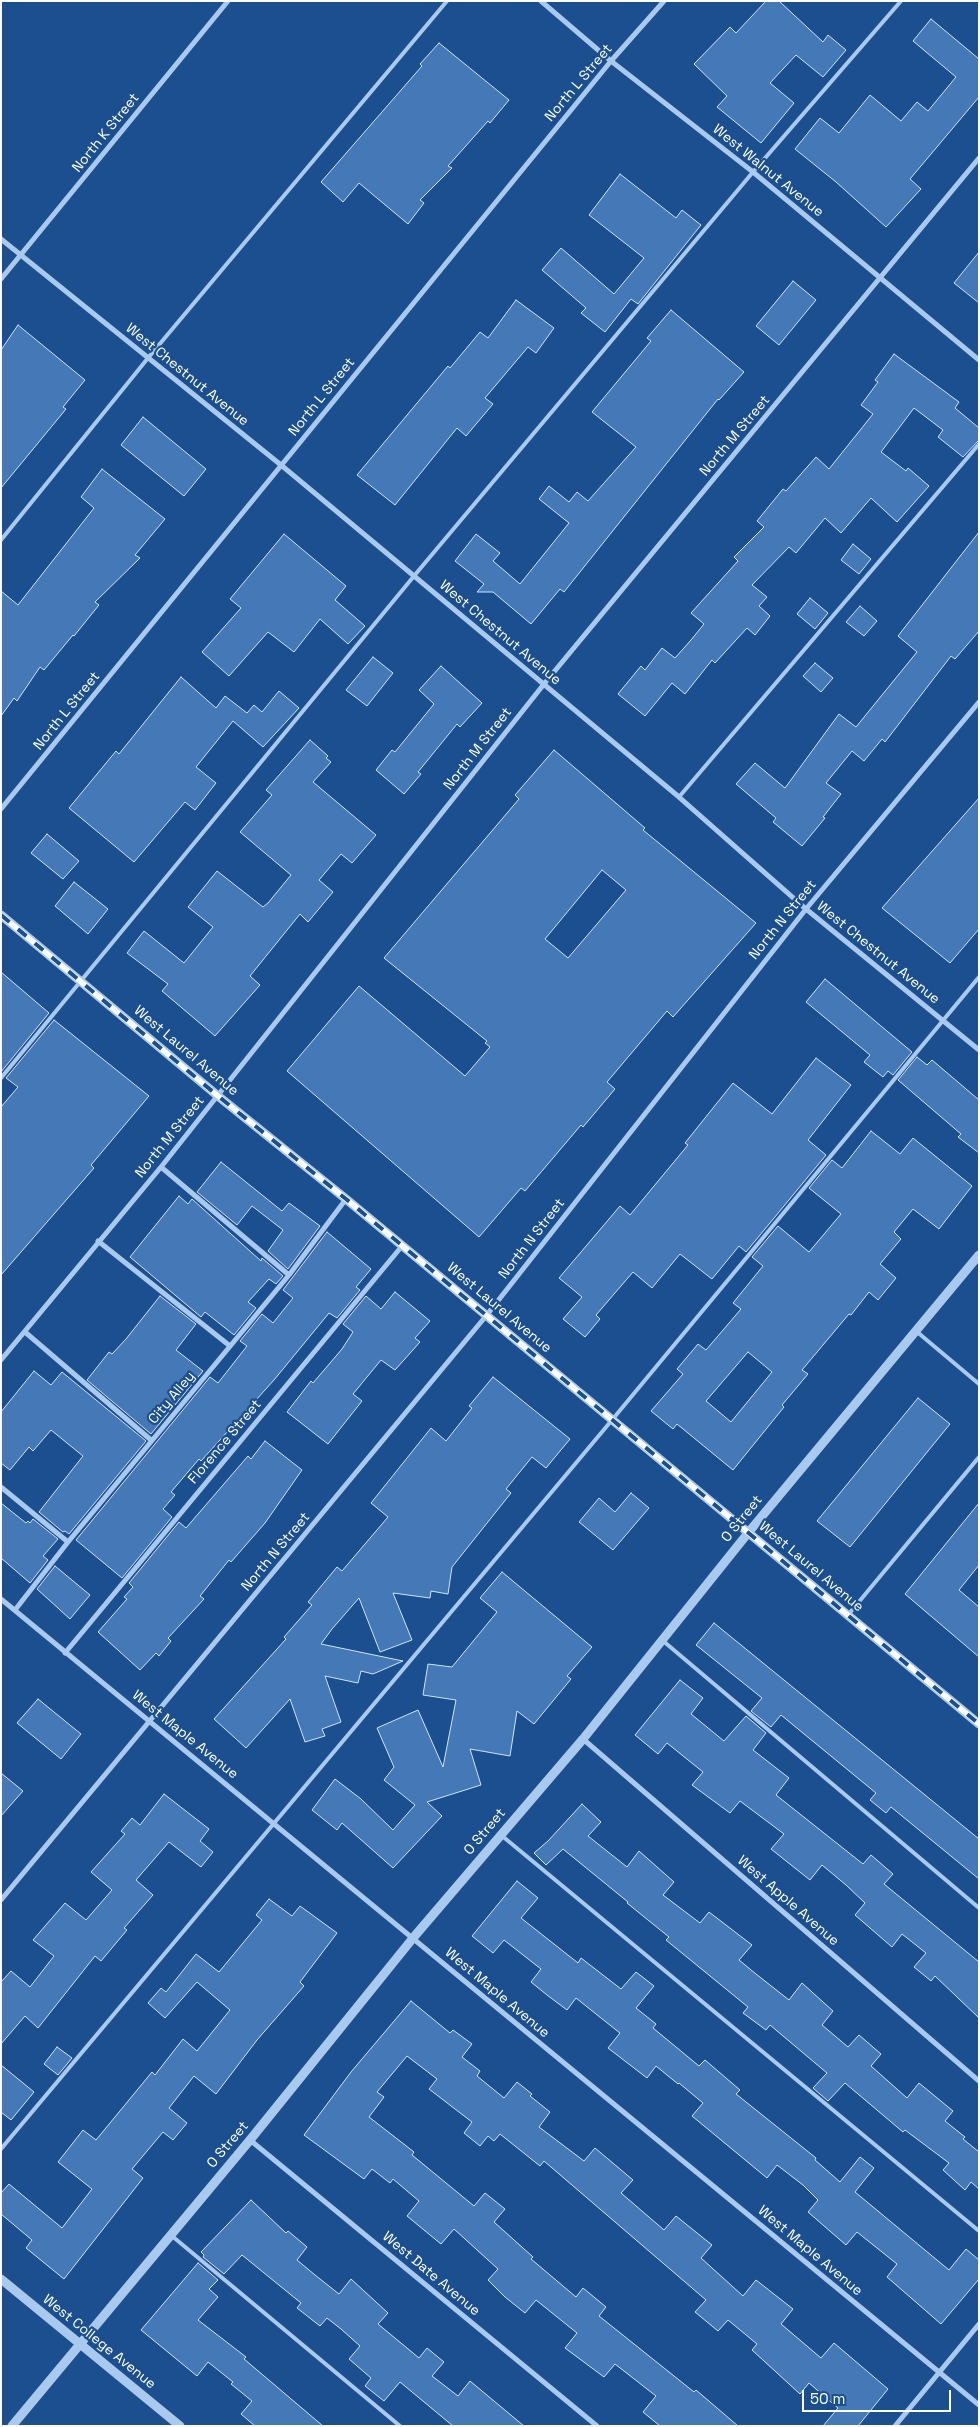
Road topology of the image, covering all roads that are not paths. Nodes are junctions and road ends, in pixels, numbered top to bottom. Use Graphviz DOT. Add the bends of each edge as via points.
graph roads {
  1 [pos="228,1"];
  2 [pos="447,1"];
  3 [pos="541,1"];
  4 [pos="664,1"];
  5 [pos="901,1"];
  6 [pos="611,61"];
  7 [pos="979,158"];
  8 [pos="753,172"];
  9 [pos="1,239"];
  10 [pos="20,255"];
  11 [pos="880,278"];
  12 [pos="1,279"];
  13 [pos="148,358"];
  14 [pos="979,360"];
  15 [pos="979,444"];
  16 [pos="281,465"];
  17 [pos="1,540"];
  18 [pos="414,576"];
  19 [pos="544,684"];
  20 [pos="979,702"];
  21 [pos="679,797"];
  22 [pos="1,809"];
  23 [pos="806,909"];
  24 [pos="1,915"];
  25 [pos="979,977"];
  26 [pos="81,981"];
  27 [pos="943,1020"];
  28 [pos="979,1050"];
  29 [pos="1,1078"];
  30 [pos="218,1096"];
  31 [pos="161,1167"];
  32 [pos="346,1199"];
  33 [pos="98,1241"];
  34 [pos="402,1246"];
  35 [pos="979,1255"];
  36 [pos="289,1275"];
  37 [pos="486,1316"];
  38 [pos="916,1331"];
  39 [pos="25,1332"];
  40 [pos="230,1346"];
  41 [pos="1,1360"];
  42 [pos="979,1384"];
  43 [pos="612,1420"];
  44 [pos="151,1440"];
  45 [pos="979,1457"];
  46 [pos="1,1487"];
  47 [pos="748,1533"];
  48 [pos="68,1542"];
  49 [pos="1,1598"];
  50 [pos="15,1610"];
  51 [pos="848,1615"];
  52 [pos="662,1640"];
  53 [pos="65,1652"];
  54 [pos="150,1720"];
  55 [pos="979,1724"];
  56 [pos="583,1739"];
  57 [pos="274,1822"];
  58 [pos="501,1835"];
  59 [pos="1,1900"];
  60 [pos="979,1908"];
  61 [pos="413,1938"];
  62 [pos="979,2081"];
  63 [pos="250,2140"];
  64 [pos="1,2149"];
  65 [pos="979,2231"];
  66 [pos="170,2234"];
  67 [pos="1,2279"];
  68 [pos="979,2324"];
  69 [pos="79,2343"];
  70 [pos="939,2372"];
  71 [pos="979,2405"];
  72 [pos="12,2426"];
  73 [pos="180,2426"];
  74 [pos="400,2426"];
  75 [pos="597,2426"];
  76 [pos="895,2426"];
  1 -- 10 [label="street, North K Street"];
  2 -- 13 [label="lane"];
  3 -- 6 [label="street, West Walnut Avenue"];
  4 -- 6 [label="street, North L Street"];
  5 -- 8 [label="lane"];
  6 -- 8 [label="street, West Walnut Avenue"];
  6 -- 16 [label="street, North L Street"];
  7 -- 11 [label="street, North M Street"];
  8 -- 11 [label="street, West Walnut Avenue"];
  8 -- 18 [label="lane"];
  9 -- 10 [label="street, West Chestnut Avenue"];
  10 -- 12 [label="street, North K Street"];
  10 -- 13 [label="street, West Chestnut Avenue"];
  11 -- 14 [label="street, West Walnut Avenue"];
  11 -- 19 [label="street, North M Street"];
  13 -- 16 [label="street, West Chestnut Avenue"];
  13 -- 17 [label="lane"];
  15 -- 21 [label="lane"];
  16 -- 18 [label="street, West Chestnut Avenue"];
  16 -- 22 [label="street, North L Street"];
  18 -- 19 [label="street, West Chestnut Avenue"];
  18 -- 26 [label="lane"];
  19 -- 21 [label="street, West Chestnut Avenue"];
  19 -- 30 [label="street, North M Street"];
  20 -- 23 [label="street, North N Street"];
  21 -- 23 [label="street, West Chestnut Avenue"];
  23 -- 27 [label="street, West Chestnut Avenue"];
  23 -- 37 [label="street, North N Street"];
  24 -- 26 [label="street, West Laurel Avenue"];
  25 -- 27 [label="lane"];
  26 -- 29 [label="lane"];
  26 -- 30 [label="street, West Laurel Avenue"];
  27 -- 28 [label="street, West Chestnut Avenue"];
  27 -- 43 [label="lane"];
  30 -- 31 [label="street, North M Street"];
  30 -- 32 [label="street, West Laurel Avenue"];
  31 -- 33 [label="street, North M Street"];
  31 -- 36 [label="street"];
  32 -- 34 [label="street, West Laurel Avenue"];
  32 -- 36 [label="street, City Alley"];
  33 -- 39 [label="street, North M Street"];
  33 -- 40 [label="street"];
  34 -- 37 [label="street, West Laurel Avenue"];
  34 -- 53 [label="street, Florence Street"];
  35 -- 38 [label="street, O Street"];
  36 -- 40 [label="street, City Alley"];
  37 -- 43 [label="street, West Laurel Avenue"];
  37 -- 54 [label="street, North N Street"];
  38 -- 42 [label="lane"];
  38 -- 47 [label="street, O Street"];
  39 -- 41 [label="street, North M Street"];
  39 -- 44 [label="street"];
  40 -- 44 [label="street, City Alley"];
  43 -- 47 [label="street, West Laurel Avenue"];
  43 -- 57 [label="lane"];
  44 -- 48 [label="street, City Alley"];
  45 -- 51 [label="lane"];
  46 -- 48 [label="street"];
  47 -- 51 [label="street, West Laurel Avenue"];
  47 -- 52 [label="street, O Street"];
  48 -- 50 [label="street, City Alley"];
  49 -- 50 [label="street, West Maple Avenue"];
  50 -- 53 [label="street, West Maple Avenue"];
  51 -- 55 [label="street, West Laurel Avenue"];
  52 -- 56 [label="street, O Street"];
  52 -- 60 [label="lane"];
  53 -- 54 [label="street, West Maple Avenue"];
  54 -- 57 [label="street, West Maple Avenue"];
  54 -- 59 [label="street, North N Street"];
  56 -- 58 [label="street, O Street"];
  56 -- 62 [label="street, West Apple Avenue"];
  57 -- 61 [label="street, West Maple Avenue"];
  57 -- 64 [label="lane"];
  58 -- 61 [label="street, O Street"];
  58 -- 65 [label="lane"];
  61 -- 63 [label="street, O Street"];
  61 -- 70 [label="street, West Maple Avenue"];
  63 -- 66 [label="street, O Street"];
  63 -- 75 [label="street, West Date Avenue"];
  66 -- 69 [label="street, O Street"];
  66 -- 74 [label="lane"];
  67 -- 69 [label="street, West College Avenue"];
  68 -- 70 [label="street"];
  69 -- 72 [label="street, O Street"];
  69 -- 73 [label="street, West College Avenue"];
  70 -- 71 [label="street, West Maple Avenue"];
  70 -- 76 [label="street"];
}
